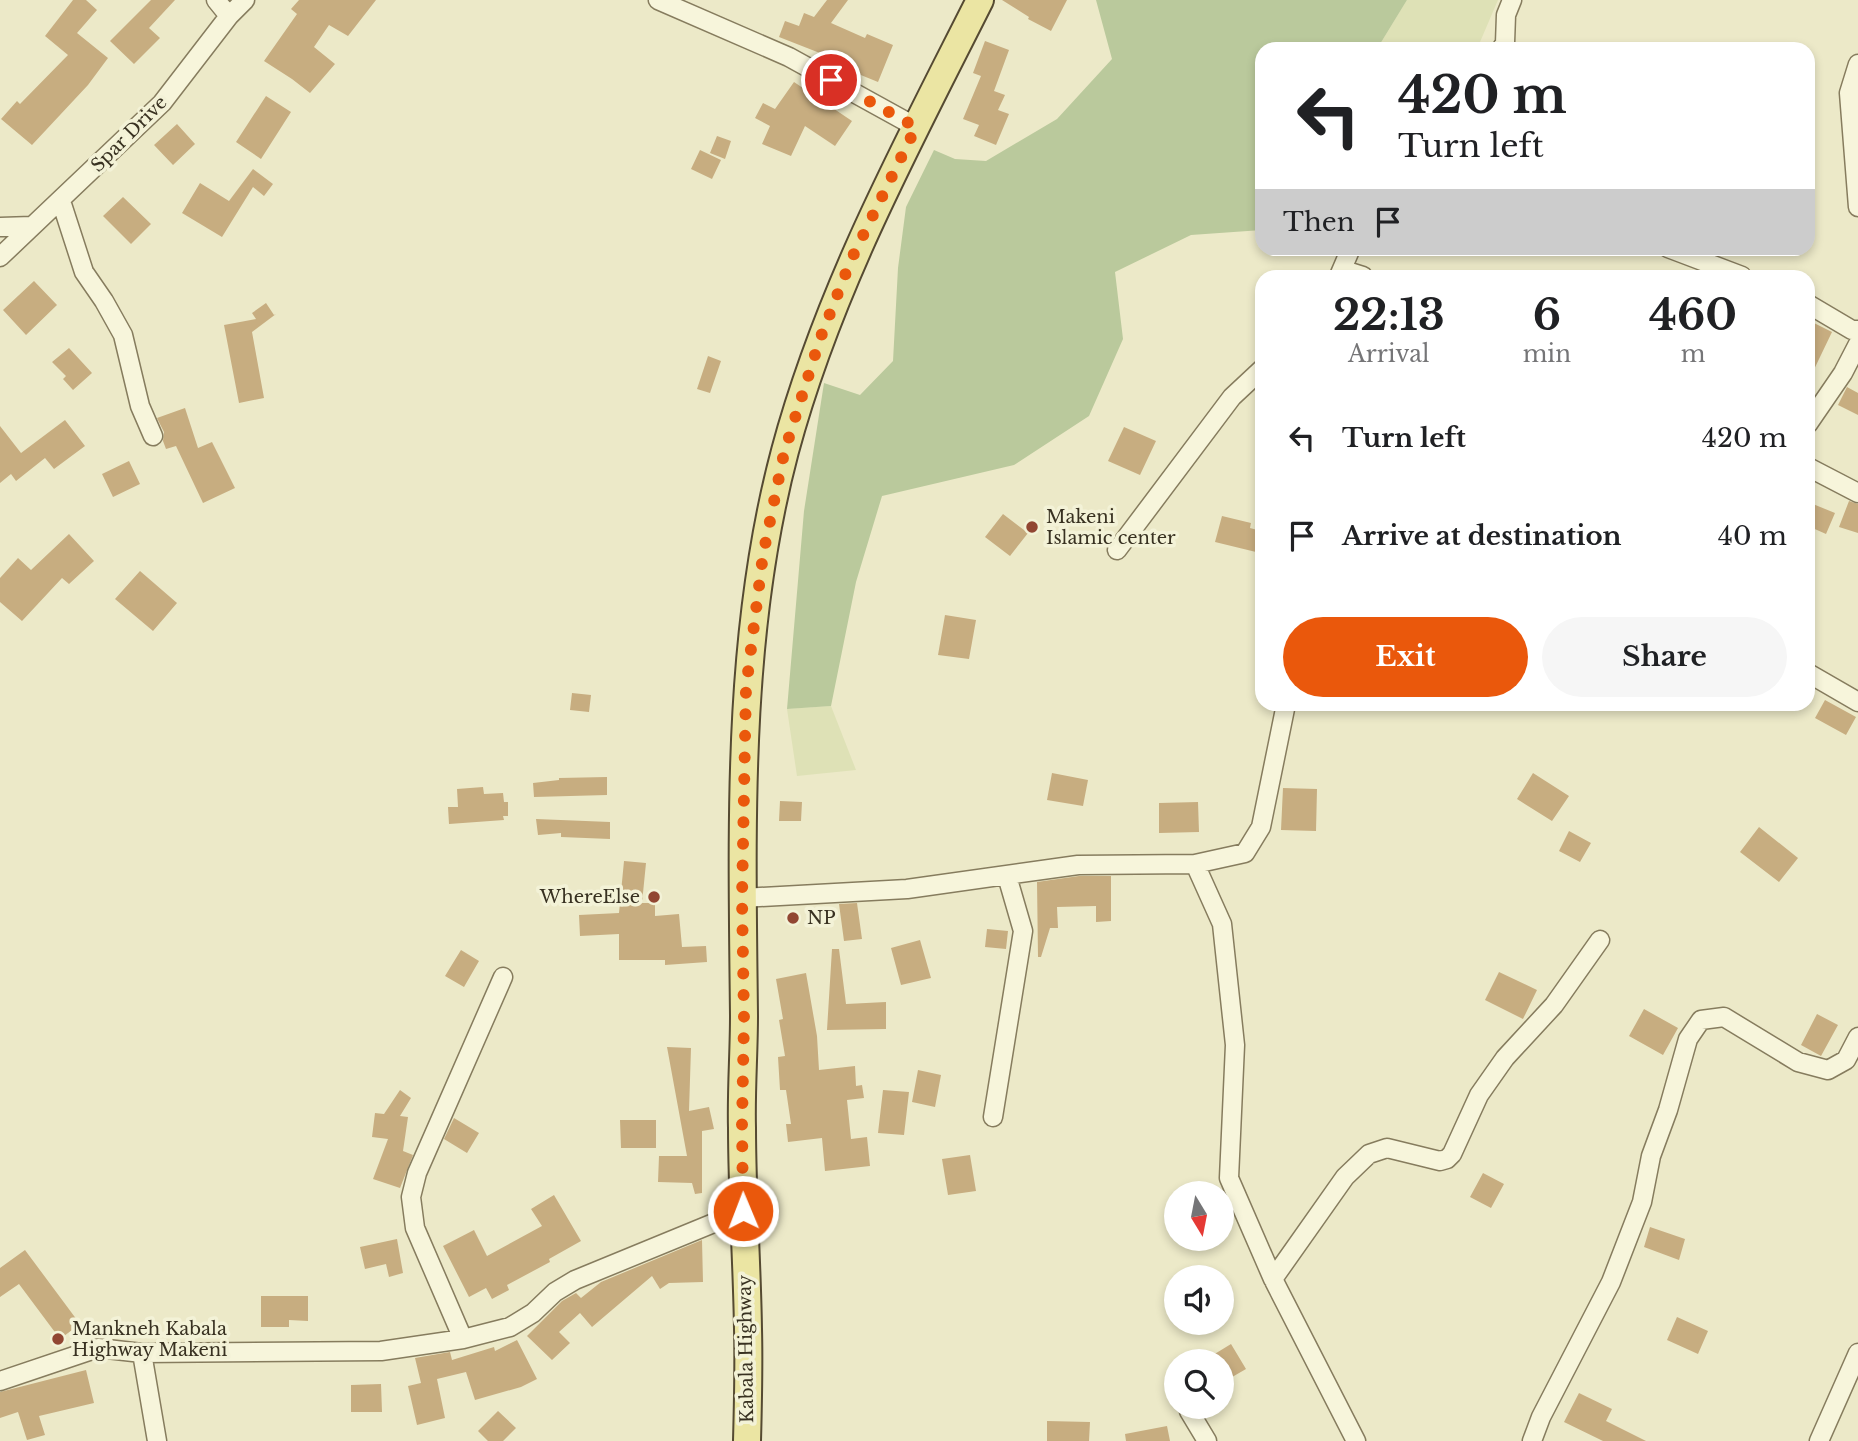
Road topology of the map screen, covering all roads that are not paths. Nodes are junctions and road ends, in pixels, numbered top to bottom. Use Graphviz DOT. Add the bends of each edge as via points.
graph roads {
  1 [pos="216,0"];
  2 [pos="246,0"];
  3 [pos="658,0"];
  4 [pos="980,0"];
  5 [pos="1512,0"];
  6 [pos="229,16"];
  7 [pos="1504,42"];
  8 [pos="1858,64"];
  9 [pos="916,127"];
  10 [pos="61,201"];
  11 [pos="1858,206"];
  12 [pos="32,226"];
  13 [pos="0,227"];
  14 [pos="1689,256"];
  15 [pos="0,257"];
  16 [pos="1726,270"];
  17 [pos="1815,308"];
  18 [pos="1858,330"];
  19 [pos="1858,344"];
  20 [pos="1255,376"];
  21 [pos="1815,414"];
  22 [pos="153,436"];
  23 [pos="1815,471"];
  24 [pos="1858,493"];
  25 [pos="1117,550"];
  26 [pos="1815,677"];
  27 [pos="1858,702"];
  28 [pos="1285,711"];
  29 [pos="1195,864"];
  30 [pos="1007,876"];
  31 [pos="742,898"];
  32 [pos="1600,940"];
  33 [pos="503,977"];
  34 [pos="1858,1038"];
  35 [pos="993,1117"];
  36 [pos="743,1211"];
  37 [pos="1273,1279"];
  38 [pos="463,1339"];
  39 [pos="142,1353"];
  40 [pos="1858,1353"];
  41 [pos="0,1381"];
  42 [pos="1194,1419"];
  43 [pos="156,1441"];
  44 [pos="747,1441"];
  45 [pos="1207,1441"];
  46 [pos="1356,1441"];
  47 [pos="1532,1441"];
  48 [pos="1819,1441"];
  1 -- 6 [label="street"];
  2 -- 6 [label="street, Spar Drive"];
  3 -- 9 [label="street" via="789,57"];
  4 -- 9 [label="main road, Kabala Highway"];
  5 -- 7 [label="street"];
  6 -- 10 [label="street, Spar Drive" via="162,103"];
  8 -- 11 [label="street" via="1849,93"];
  9 -- 31 [label="main road, Kabala Highway" via="851,260 784,453 763,555 746,688"];
  10 -- 12 [label="street, Spar Drive"];
  10 -- 22 [label="street" via="84,272 122,335 140,406"];
  12 -- 13 [label="street"];
  12 -- 15 [label="street, Spar Drive"];
  14 -- 16 [label="street"];
  17 -- 18 [label="street"];
  19 -- 21 [label="street"];
  20 -- 25 [label="street" via="1232,397"];
  23 -- 24 [label="street"];
  26 -- 27 [label="street"];
  28 -- 29 [label="street" via="1261,827 1245,853"];
  29 -- 30 [label="street" via="1078,864"];
  29 -- 37 [label="street" via="1222,924 1234,1031 1229,1178"];
  30 -- 31 [label="street" via="907,889"];
  30 -- 35 [label="street" via="1023,931"];
  31 -- 36 [label="main road, Kabala Highway"];
  32 -- 37 [label="street" via="1554,1005 1505,1058 1479,1095 1452,1154 1440,1161 1387,1148 1369,1154 1345,1177"];
  33 -- 38 [label="street" via="417,1173 411,1198 415,1228"];
  34 -- 47 [label="street" via="1846,1060 1828,1070 1798,1062 1724,1017 1701,1020 1688,1039 1651,1156 1642,1202 1611,1282"];
  36 -- 38 [label="street" via="575,1280 510,1327"];
  36 -- 44 [label="main road, Kabala Highway"];
  37 -- 46 [label="street"];
  38 -- 39 [label="street" via="381,1351"];
  39 -- 41 [label="street" via="98,1348"];
  39 -- 43 [label="street"];
  40 -- 48 [label="street"];
  42 -- 45 [label="street"];
}
